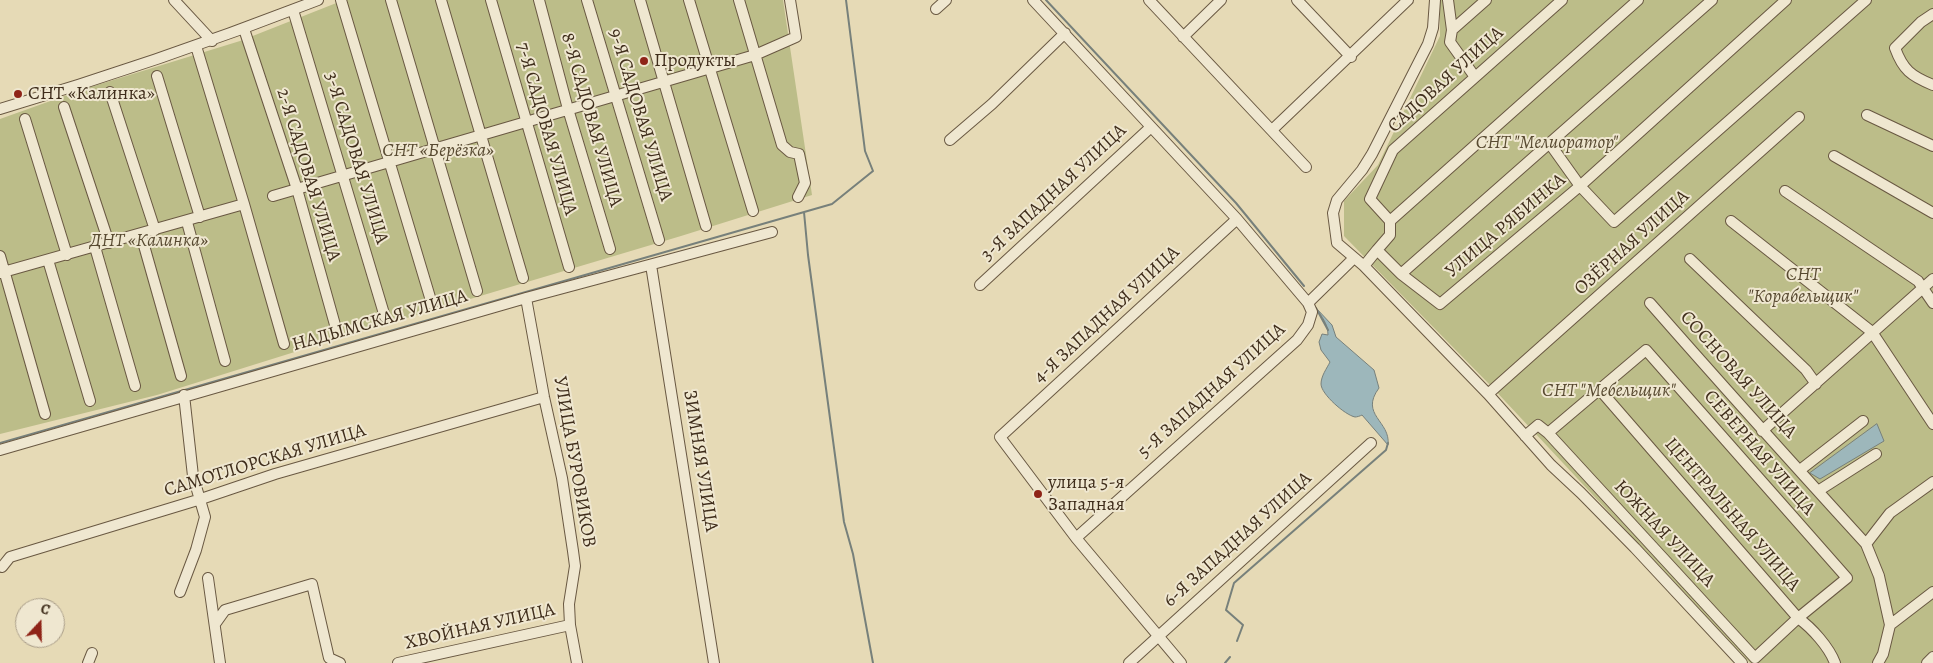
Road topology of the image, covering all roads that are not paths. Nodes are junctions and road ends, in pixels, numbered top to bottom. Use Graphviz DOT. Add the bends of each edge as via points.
graph roads {
  1 [pos="174,0"];
  2 [pos="318,0"];
  3 [pos="341,0"];
  4 [pos="391,0"];
  5 [pos="441,0"];
  6 [pos="491,0"];
  7 [pos="539,0"];
  8 [pos="587,0"];
  9 [pos="640,0"];
  10 [pos="690,0"];
  11 [pos="739,0"];
  12 [pos="790,0"];
  13 [pos="946,0"];
  14 [pos="1033,0"];
  15 [pos="1149,0"];
  16 [pos="1221,0"];
  17 [pos="1297,0"];
  18 [pos="1408,0"];
  19 [pos="1435,0"];
  20 [pos="1448,0"];
  21 [pos="1486,0"];
  22 [pos="1562,0"];
  23 [pos="1638,0"];
  24 [pos="1712,0"];
  25 [pos="1786,0"];
  26 [pos="1866,0"];
  27 [pos="936,9"];
  28 [pos="293,10"];
  29 [pos="1933,14"];
  30 [pos="244,29"];
  31 [pos="1452,30"];
  32 [pos="1065,33"];
  33 [pos="1183,37"];
  34 [pos="212,41"];
  35 [pos="196,46"];
  36 [pos="755,55"];
  37 [pos="1350,56"];
  38 [pos="709,68"];
  39 [pos="157,76"];
  40 [pos="1475,77"];
  41 [pos="664,82"];
  42 [pos="1933,85"];
  43 [pos="110,92"];
  44 [pos="617,95"];
  45 [pos="64,107"];
  46 [pos="0,109"];
  47 [pos="568,109"];
  48 [pos="1867,115"];
  49 [pos="1798,117"];
  50 [pos="25,119"];
  51 [pos="526,122"];
  52 [pos="1152,127"];
  53 [pos="1272,130"];
  54 [pos="480,135"];
  55 [pos="950,140"];
  56 [pos="1550,144"];
  57 [pos="1933,146"];
  58 [pos="434,149"];
  59 [pos="1834,156"];
  60 [pos="390,162"];
  61 [pos="1306,167"];
  62 [pos="343,175"];
  63 [pos="1580,186"];
  64 [pos="296,189"];
  65 [pos="1785,191"];
  66 [pos="273,196"];
  67 [pos="798,197"];
  68 [pos="244,204"];
  69 [pos="753,211"];
  70 [pos="1933,213"];
  71 [pos="200,217"];
  72 [pos="1237,219"];
  73 [pos="1390,221"];
  74 [pos="1731,221"];
  75 [pos="186,222"];
  76 [pos="706,226"];
  77 [pos="155,230"];
  78 [pos="772,232"];
  79 [pos="141,234"];
  80 [pos="659,240"];
  81 [pos="109,243"];
  82 [pos="95,247"];
  83 [pos="610,249"];
  84 [pos="1377,250"];
  85 [pos="67,255"];
  86 [pos="0,256"];
  87 [pos="1354,258"];
  88 [pos="1690,259"];
  89 [pos="48,260"];
  90 [pos="652,265"];
  91 [pos="1364,266"];
  92 [pos="569,267"];
  93 [pos="2,273"];
  94 [pos="1401,274"];
  95 [pos="523,278"];
  96 [pos="1933,279"];
  97 [pos="980,285"];
  98 [pos="1923,287"];
  99 [pos="476,291"];
  100 [pos="526,298"];
  101 [pos="1650,302"];
  102 [pos="1308,303"];
  103 [pos="1933,303"];
  104 [pos="432,304"];
  105 [pos="385,317"];
  106 [pos="337,332"];
  107 [pos="1872,332"];
  108 [pos="284,344"];
  109 [pos="226,361"];
  110 [pos="181,376"];
  111 [pos="1816,384"];
  112 [pos="135,386"];
  113 [pos="1600,390"];
  114 [pos="1488,394"];
  115 [pos="184,395"];
  116 [pos="544,397"];
  117 [pos="90,401"];
  118 [pos="45,414"];
  119 [pos="1864,421"];
  120 [pos="1933,424"];
  121 [pos="1762,430"];
  122 [pos="1548,433"];
  123 [pos="1525,436"];
  124 [pos="1371,443"];
  125 [pos="0,450"];
  126 [pos="1876,454"];
  127 [pos="1800,470"];
  128 [pos="1933,482"];
  129 [pos="1818,491"];
  130 [pos="201,499"];
  131 [pos="1076,538"];
  132 [pos="1866,544"];
  133 [pos="2,567"];
  134 [pos="208,578"];
  135 [pos="180,592"];
  136 [pos="1933,592"];
  137 [pos="1798,618"];
  138 [pos="215,624"];
  139 [pos="570,625"];
  140 [pos="1890,625"];
  141 [pos="1158,636"];
  142 [pos="1933,658"];
  143 [pos="220,663"];
  144 [pos="340,663"];
  145 [pos="398,663"];
  146 [pos="577,663"];
  147 [pos="714,663"];
  148 [pos="1128,663"];
  149 [pos="1181,663"];
  150 [pos="1742,663"];
  151 [pos="1835,663"];
  152 [pos="1878,663"];
  153 [pos="1927,663"];
  1 -- 34 [label="street"];
  2 -- 28 [label="street"];
  3 -- 60 [label="street"];
  4 -- 58 [label="street"];
  5 -- 54 [label="street"];
  6 -- 51 [label="street, 7-Я САДОВАЯ УЛИЦА"];
  7 -- 47 [label="street, 8-Я САДОВАЯ УЛИЦА"];
  8 -- 44 [label="street, 9-Я САДОВАЯ УЛИЦА"];
  9 -- 41 [label="street"];
  10 -- 38 [label="street"];
  11 -- 36 [label="street"];
  12 -- 36 [label="street" via="796,37"];
  13 -- 27 [label="street"];
  14 -- 32 [label="street"];
  15 -- 33 [label="street"];
  16 -- 33 [label="street"];
  17 -- 37 [label="street"];
  18 -- 37 [label="street"];
  19 -- 87 [label="street" via="1433,28 1427,47 1372,154 1337,200 1333,213 1337,243"];
  20 -- 31 [label="street"];
  21 -- 31 [label="street"];
  22 -- 40 [label="street, САДОВАЯ УЛИЦА"];
  23 -- 73 [label="street"];
  24 -- 56 [label="street"];
  25 -- 63 [label="street, УЛИЦА РЯБИНКА"];
  26 -- 63 [label="street, ОЗЁРНАЯ УЛИЦА" via="1614,222"];
  28 -- 30 [label="street"];
  28 -- 62 [label="street, 3-Я САДОВАЯ УЛИЦА"];
  29 -- 42 [label="street" via="1895,48 1900,63 1917,78"];
  30 -- 34 [label="street"];
  30 -- 64 [label="street, 2-Я САДОВАЯ УЛИЦА"];
  31 -- 40 [label="street" via="1450,42"];
  32 -- 52 [label="street"];
  32 -- 55 [label="street"];
  33 -- 53 [label="street"];
  34 -- 35 [label="street"];
  35 -- 46 [label="street"];
  35 -- 68 [label="street"];
  36 -- 38 [label="street"];
  36 -- 67 [label="street" via="782,146 799,154 805,183"];
  37 -- 53 [label="street"];
  38 -- 41 [label="street"];
  38 -- 69 [label="street"];
  39 -- 71 [label="street"];
  40 -- 73 [label="street, САДОВАЯ УЛИЦА" via="1394,150 1370,199"];
  41 -- 44 [label="street"];
  41 -- 76 [label="street"];
  43 -- 77 [label="street"];
  44 -- 47 [label="street"];
  44 -- 80 [label="street, 9-Я САДОВАЯ УЛИЦА"];
  45 -- 81 [label="street"];
  47 -- 51 [label="street"];
  47 -- 83 [label="street, 8-Я САДОВАЯ УЛИЦА"];
  48 -- 57 [label="street"];
  49 -- 114 [label="street, ОЗЁРНАЯ УЛИЦА"];
  50 -- 85 [label="street"];
  51 -- 54 [label="street"];
  51 -- 92 [label="street, 7-Я САДОВАЯ УЛИЦА"];
  52 -- 72 [label="street"];
  52 -- 97 [label="street, 3-Я ЗАПАДНАЯ УЛИЦА"];
  53 -- 61 [label="street"];
  54 -- 58 [label="street"];
  54 -- 95 [label="street"];
  56 -- 63 [label="street"];
  56 -- 94 [label="street"];
  58 -- 60 [label="street"];
  58 -- 99 [label="street"];
  59 -- 70 [label="street"];
  60 -- 62 [label="street"];
  60 -- 104 [label="street"];
  62 -- 64 [label="street"];
  62 -- 105 [label="street, 3-Я САДОВАЯ УЛИЦА"];
  63 -- 94 [label="street, УЛИЦА РЯБИНКА" via="1440,304"];
  64 -- 66 [label="street"];
  64 -- 106 [label="street, 2-Я САДОВАЯ УЛИЦА"];
  65 -- 98 [label="street"];
  68 -- 71 [label="street"];
  68 -- 108 [label="street"];
  71 -- 75 [label="street"];
  72 -- 102 [label="street"];
  72 -- 131 [label="street, 4-Я ЗАПАДНАЯ УЛИЦА" via="1000,438"];
  73 -- 84 [label="street" via="1390,234"];
  74 -- 107 [label="street"];
  75 -- 77 [label="street"];
  75 -- 109 [label="street"];
  77 -- 79 [label="street"];
  78 -- 90 [label="street, НАДЫМСКАЯ УЛИЦА"];
  79 -- 81 [label="street"];
  79 -- 110 [label="street"];
  81 -- 82 [label="street"];
  82 -- 85 [label="street"];
  82 -- 112 [label="street"];
  84 -- 91 [label="street"];
  84 -- 94 [label="street"];
  85 -- 89 [label="street"];
  86 -- 93 [label="street"];
  87 -- 91 [label="street"];
  87 -- 102 [label="street"];
  88 -- 111 [label="street" via="1806,370"];
  89 -- 93 [label="street"];
  89 -- 117 [label="street"];
  90 -- 100 [label="street, НАДЫМСКАЯ УЛИЦА"];
  90 -- 147 [label="street, ЗИМНЯЯ УЛИЦА"];
  91 -- 114 [label="street"];
  93 -- 118 [label="street"];
  96 -- 98 [label="street"];
  98 -- 103 [label="street"];
  98 -- 107 [label="street"];
  100 -- 115 [label="street, НАДЫМСКАЯ УЛИЦА"];
  100 -- 116 [label="street, УЛИЦА БУРОВИКОВ"];
  101 -- 121 [label="street, СОСНОВАЯ УЛИЦА"];
  102 -- 131 [label="street, 5-Я ЗАПАДНАЯ УЛИЦА" via="1312,312 1308,325 1297,340"];
  107 -- 111 [label="street"];
  107 -- 120 [label="street"];
  111 -- 121 [label="street"];
  113 -- 122 [label="street"];
  113 -- 137 [label="street, ЦЕНТРАЛЬНАЯ УЛИЦА"];
  113 -- 137 [label="street, СЕВЕРНАЯ УЛИЦА" via="1646,350 1847,578"];
  114 -- 123 [label="street"];
  115 -- 125 [label="street, НАДЫМСКАЯ УЛИЦА"];
  115 -- 130 [label="street" via="193,476"];
  116 -- 130 [label="street, САМОТЛОРСКАЯ УЛИЦА" via="275,474"];
  116 -- 139 [label="street, УЛИЦА БУРОВИКОВ" via="562,478 573,551"];
  119 -- 127 [label="street"];
  121 -- 127 [label="street, СОСНОВАЯ УЛИЦА"];
  122 -- 123 [label="street" via="1538,425"];
  122 -- 137 [label="street, ЮЖНАЯ УЛИЦА" via="1755,658"];
  123 -- 150 [label="street"];
  124 -- 141 [label="street, 6-Я ЗАПАДНАЯ УЛИЦА"];
  126 -- 129 [label="street"];
  127 -- 129 [label="street, СОСНОВАЯ УЛИЦА"];
  128 -- 132 [label="street" via="1890,513"];
  129 -- 132 [label="street, СОСНОВАЯ УЛИЦА"];
  130 -- 133 [label="street, САМОТЛОРСКАЯ УЛИЦА" via="10,558"];
  130 -- 135 [label="street" via="205,517"];
  131 -- 141 [label="street"];
  132 -- 140 [label="street" via="1879,576"];
  134 -- 138 [label="street"];
  136 -- 140 [label="street"];
  137 -- 151 [label="street, ЦЕНТРАЛЬНАЯ УЛИЦА" via="1806,623"];
  138 -- 143 [label="street"];
  138 -- 144 [label="street" via="225,610 312,584 329,658"];
  139 -- 145 [label="street, ХВОЙНАЯ УЛИЦА"];
  139 -- 146 [label="street, УЛИЦА БУРОВИКОВ"];
  140 -- 152 [label="street"];
  141 -- 148 [label="street, 6-Я ЗАПАДНАЯ УЛИЦА"];
  141 -- 149 [label="street"];
  142 -- 153 [label="street"];
}
